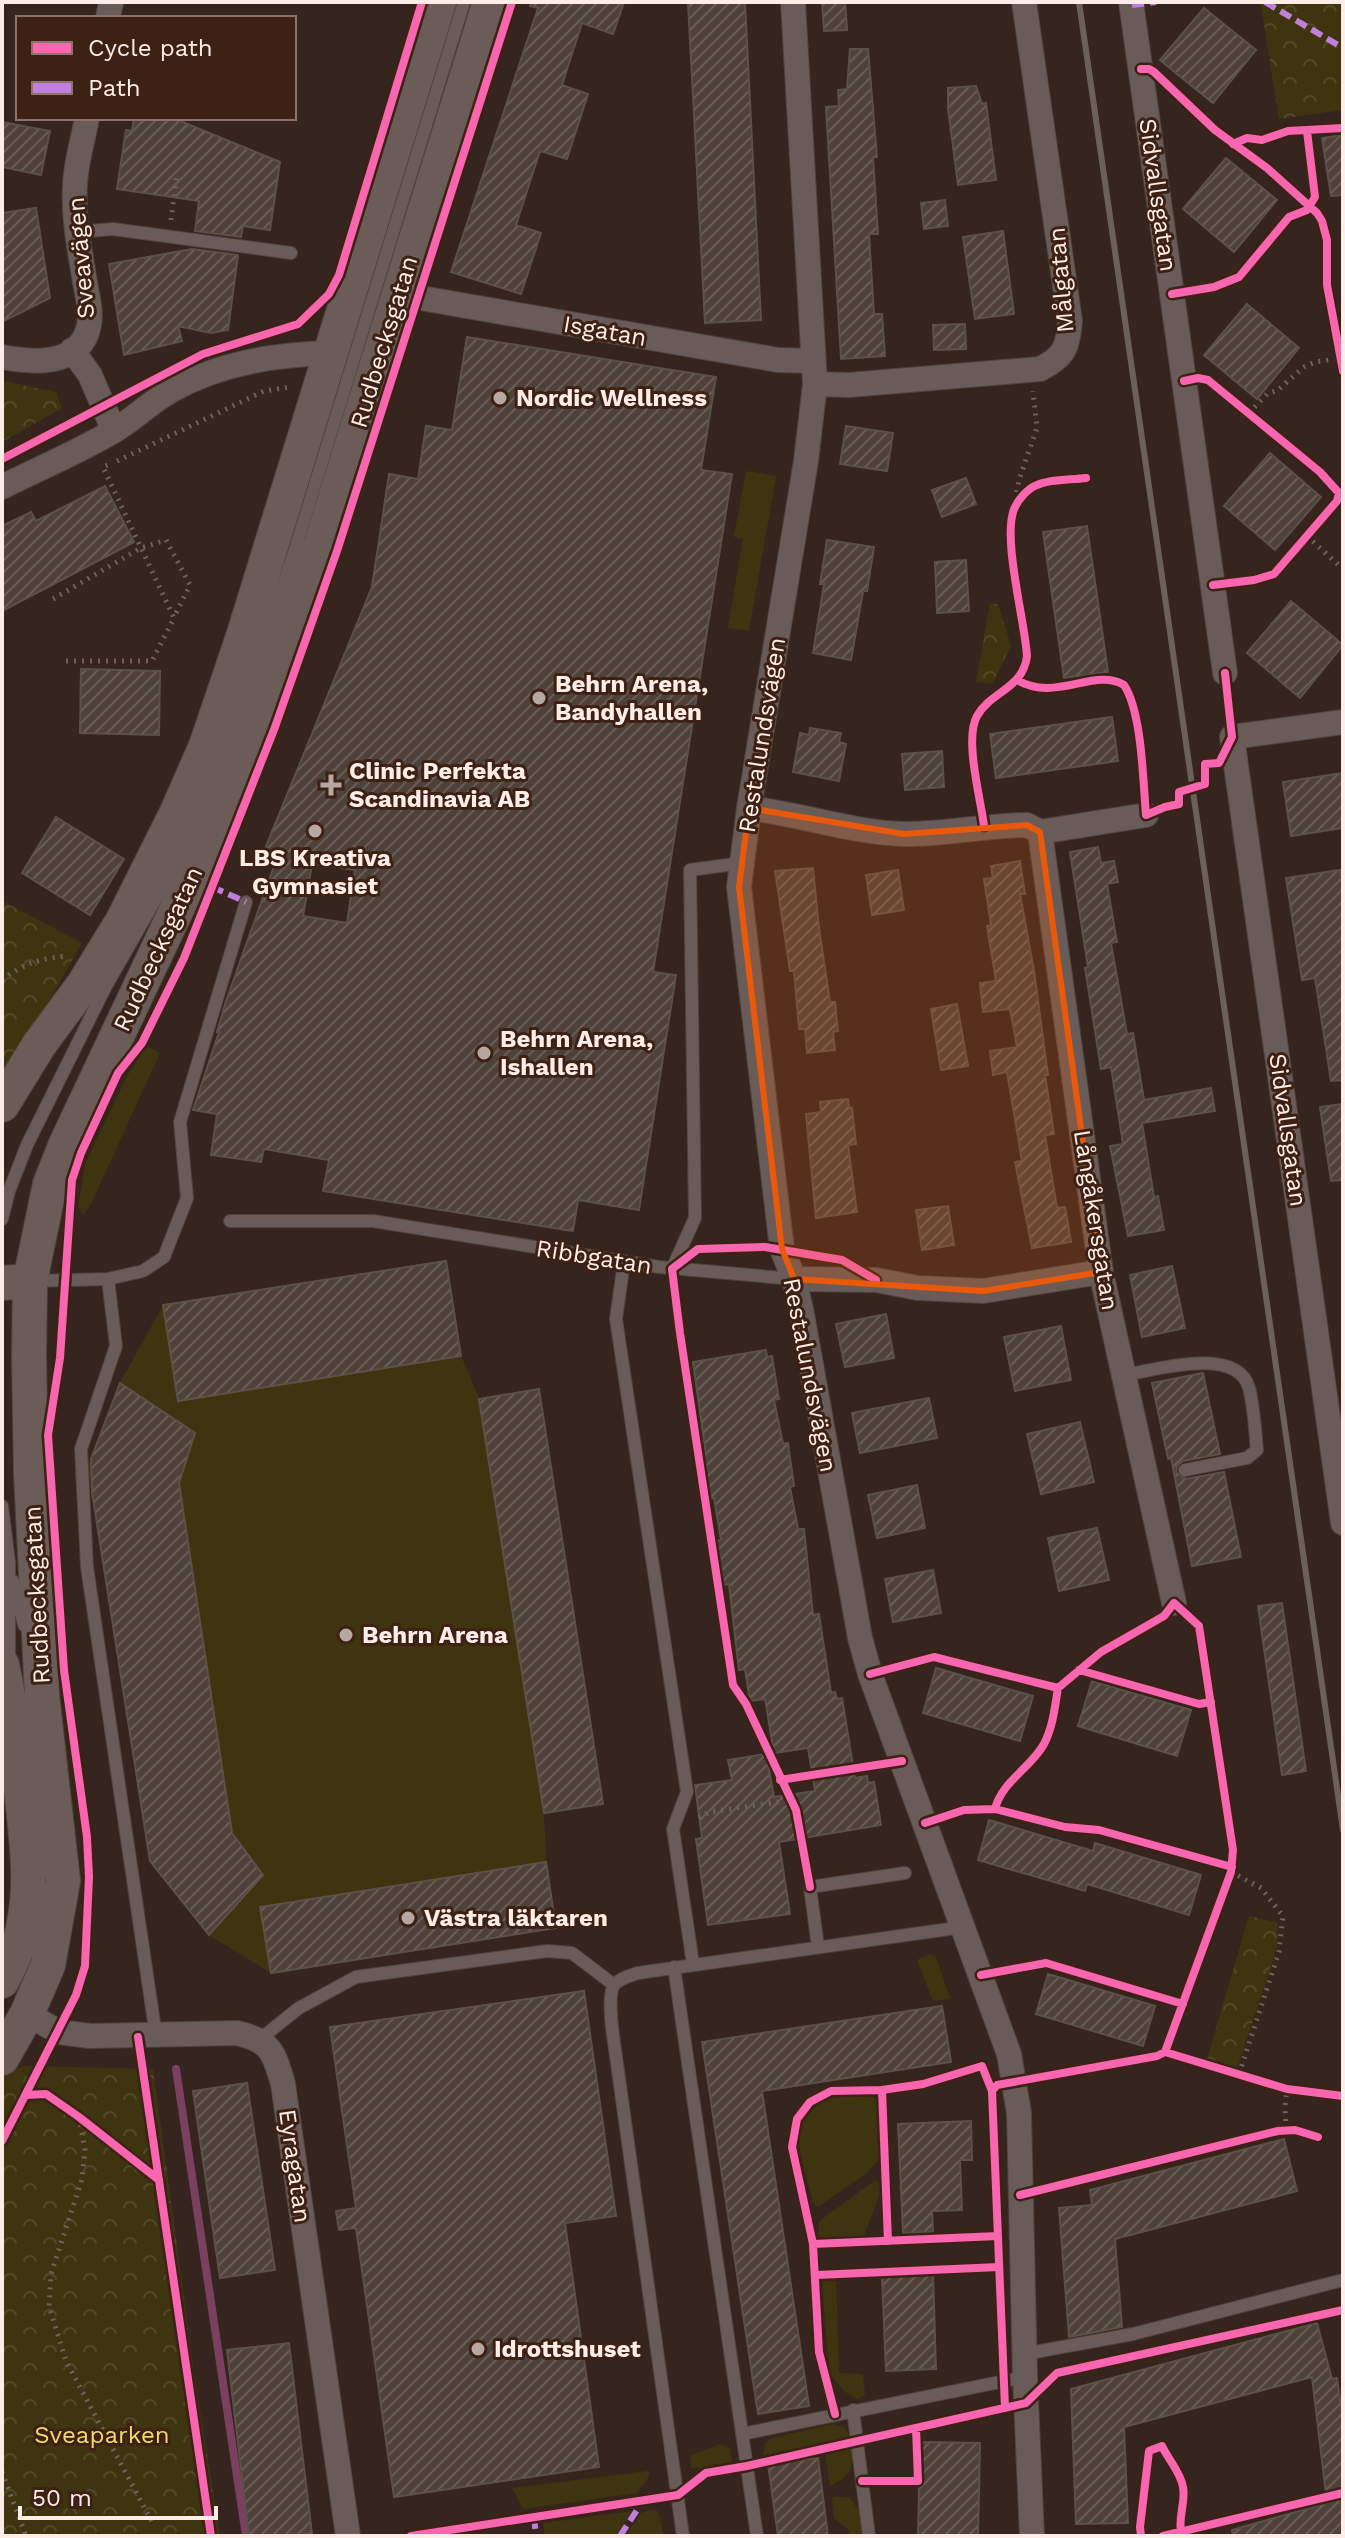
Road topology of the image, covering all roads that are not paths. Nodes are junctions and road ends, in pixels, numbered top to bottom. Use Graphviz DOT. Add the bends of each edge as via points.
graph roads {
  1 [pos="439,2"];
  2 [pos="464,2"];
  3 [pos="490,2"];
  4 [pos="793,2"];
  5 [pos="1024,2"];
  6 [pos="1131,2"];
  7 [pos="87,120"];
  8 [pos="78,232"];
  9 [pos="291,253"];
  10 [pos="398,294"];
  11 [pos="72,350"];
  12 [pos="332,353"];
  13 [pos="2,357"];
  14 [pos="814,373"];
  15 [pos="114,431"];
  16 [pos="2,487"];
  17 [pos="1225,673"];
  18 [pos="1343,722"];
  19 [pos="749,808"];
  20 [pos="1146,815"];
  21 [pos="1040,832"];
  22 [pos="742,863"];
  23 [pos="246,902"];
  24 [pos="2,1105"];
  25 [pos="2,1219"];
  26 [pos="230,1221"];
  27 [pos="624,1262"];
  28 [pos="672,1269"];
  29 [pos="1101,1272"];
  30 [pos="108,1279"];
  31 [pos="794,1279"];
  32 [pos="16,1282"];
  33 [pos="1332,1369"];
  34 [pos="1124,1375"];
  35 [pos="1185,1470"];
  36 [pos="2,1506"];
  37 [pos="1343,1523"];
  38 [pos="9,1562"];
  39 [pos="1174,1603"];
  40 [pos="2,1665"];
  41 [pos="26,1697"];
  42 [pos="10,1767"];
  43 [pos="905,1873"];
  44 [pos="963,1927"];
  45 [pos="818,1947"];
  46 [pos="6,1960"];
  47 [pos="693,1964"];
  48 [pos="674,1967"];
  49 [pos="614,1985"];
  50 [pos="27,2014"];
  51 [pos="156,2036"];
  52 [pos="260,2039"];
  53 [pos="2,2058"];
  54 [pos="1343,2280"];
  55 [pos="1025,2365"];
  56 [pos="853,2410"];
  57 [pos="742,2434"];
  58 [pos="348,2536"];
  59 [pos="683,2536"];
  60 [pos="757,2536"];
  61 [pos="869,2536"];
  62 [pos="1032,2536"];
  1 -- 12 [label="main road, Rudbecksgatan"];
  2 -- 25 [label="lane" via="293,556 229,741 200,814 27,1145"];
  3 -- 10 [label="main road, Rudbecksgatan"];
  4 -- 14 [label="street, Restalundsvägen"];
  5 -- 14 [label="street, Målgatan" via="1070,321 1068,342 1057,361 1040,369 849,385"];
  6 -- 17 [label="street, Sidvallsgatan"];
  7 -- 8 [label="street, Sveavägen" via="75,185"];
  8 -- 9 [label="lane" via="113,229"];
  8 -- 11 [label="street, Sveavägen" via="89,325"];
  10 -- 14 [label="street, Isgatan" via="778,360"];
  10 -- 32 [label="main road, Rudbecksgatan" via="321,544 244,759 66,1144"];
  11 -- 13 [label="street" via="48,362"];
  11 -- 15 [label="street, Sveavägen" via="90,375"];
  12 -- 15 [label="street" via="251,361 209,373 173,389"];
  12 -- 24 [label="main road, Rudbecksgatan" via="206,746 122,922"];
  14 -- 19 [label="street, Restalundsvägen" via="806,461"];
  15 -- 16 [label="street"];
  18 -- 33 [label="street, Sidvallsgatan" via="1232,737"];
  19 -- 21 [label="street" via="867,831 904,834 1027,825"];
  19 -- 22 [label="street, Restalundsvägen"];
  20 -- 21 [label="street"];
  21 -- 29 [label="street, Långåkersgatan"];
  22 -- 28 [label="lane" via="690,870 695,1218"];
  22 -- 31 [label="street, Restalundsvägen" via="739,887 782,1249"];
  23 -- 30 [label="lane" via="180,1122 187,1198 164,1257 143,1271"];
  26 -- 27 [label="lane, Ribbgatan" via="373,1221"];
  27 -- 28 [label="lane, Ribbgatan"];
  27 -- 47 [label="lane" via="616,1319 687,1792 673,1829"];
  28 -- 31 [label="lane, Ribbgatan"];
  29 -- 31 [label="street, Ribbgatan" via="983,1291 876,1280"];
  29 -- 34 [label="street, Långåkersgatan"];
  30 -- 32 [label="lane"];
  30 -- 51 [label="lane" via="116,1346 81,1449 87,1567"];
  31 -- 44 [label="street, Restalundsvägen" via="860,1638"];
  32 -- 41 [label="main road, Rudbecksgatan" via="29,1403"];
  33 -- 37 [label="street, Sidvallsgatan"];
  34 -- 35 [label="lane" via="1214,1361 1240,1371 1249,1386 1257,1450 1247,1458"];
  34 -- 39 [label="street, Långåkersgatan"];
  36 -- 38 [label="lane"];
  38 -- 41 [label="lane"];
  38 -- 41 [label="lane"];
  40 -- 41 [label="main road, Rudbecksgatan"];
  41 -- 42 [label="main road, Rudbecksgatan"];
  41 -- 50 [label="main road, Rudbecksgatan" via="63,1881 48,1965"];
  42 -- 46 [label="main road, Rudbecksgatan" via="28,1853 28,1892 24,1925"];
  43 -- 45 [label="lane" via="810,1887"];
  44 -- 45 [label="lane"];
  44 -- 55 [label="street, Restalundsvägen" via="1015,2081"];
  45 -- 47 [label="lane"];
  47 -- 48 [label="lane"];
  48 -- 49 [label="lane" via="638,1973"];
  48 -- 57 [label="lane"];
  49 -- 52 [label="lane" via="572,1953 547,1951 356,1977 299,2008"];
  49 -- 59 [label="lane" via="618,2071"];
  50 -- 51 [label="street" via="59,2032"];
  50 -- 53 [label="main road, Rudbecksgatan"];
  51 -- 52 [label="street" via="237,2033"];
  52 -- 58 [label="street, Eyragatan" via="275,2056 283,2084"];
  54 -- 55 [label="lane"];
  55 -- 56 [label="lane"];
  55 -- 62 [label="street, Restalundsvägen"];
  56 -- 57 [label="lane"];
  56 -- 61 [label="lane"];
  57 -- 60 [label="lane"];
}
